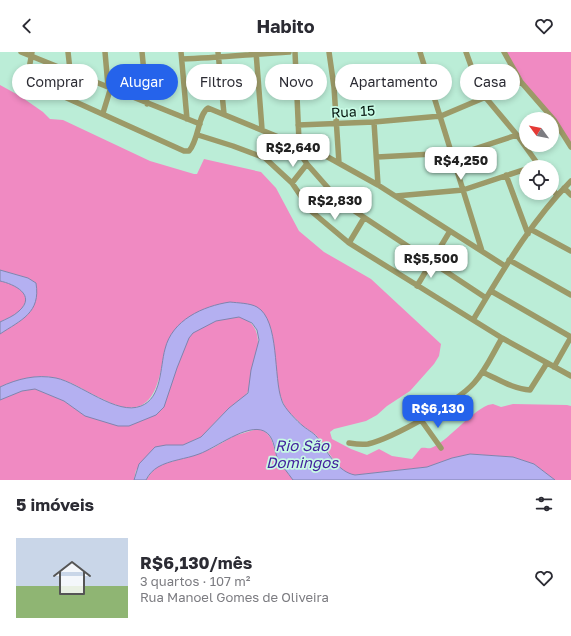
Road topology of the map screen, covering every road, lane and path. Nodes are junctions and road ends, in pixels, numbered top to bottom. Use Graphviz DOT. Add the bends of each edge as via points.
graph roads {
  1 [pos="21,52"];
  2 [pos="68,52"];
  3 [pos="105,52"];
  4 [pos="142,52"];
  5 [pos="181,52"];
  6 [pos="289,52"];
  7 [pos="295,52"];
  8 [pos="329,52"];
  9 [pos="420,52"];
  10 [pos="466,52"];
  11 [pos="504,52"];
  12 [pos="256,53"];
  13 [pos="32,54"];
  14 [pos="218,55"];
  15 [pos="182,59"];
  16 [pos="56,64"];
  17 [pos="69,64"];
  18 [pos="106,64"];
  19 [pos="424,64"];
  20 [pos="471,64"];
  21 [pos="521,82"];
  22 [pos="334,87"];
  23 [pos="106,100"];
  24 [pos="138,100"];
  25 [pos="436,100"];
  26 [pos="481,100"];
  27 [pos="488,100"];
  28 [pos="146,104"];
  29 [pos="103,113"];
  30 [pos="224,114"];
  31 [pos="441,116"];
  32 [pos="187,119"];
  33 [pos="374,122"];
  34 [pos="200,124"];
  35 [pos="336,124"];
  36 [pos="298,125"];
  37 [pos="262,129"];
  38 [pos="198,135"];
  39 [pos="518,135"];
  40 [pos="296,142"];
  41 [pos="571,147"];
  42 [pos="452,155"];
  43 [pos="377,157"];
  44 [pos="535,160"];
  45 [pos="339,163"];
  46 [pos="307,164"];
  47 [pos="519,171"];
  48 [pos="506,175"];
  49 [pos="571,181"];
  50 [pos="292,183"];
  51 [pos="378,185"];
  52 [pos="564,188"];
  53 [pos="463,190"];
  54 [pos="559,194"];
  55 [pos="571,195"];
  56 [pos="396,196"];
  57 [pos="554,200"];
  58 [pos="364,218"];
  59 [pos="450,231"];
  60 [pos="530,232"];
  61 [pos="348,243"];
  62 [pos="571,251"];
  63 [pos="482,252"];
  64 [pos="508,260"];
  65 [pos="431,262"];
  66 [pos="505,266"];
  67 [pos="416,286"];
  68 [pos="491,291"];
  69 [pos="571,295"];
  70 [pos="486,298"];
  71 [pos="473,320"];
  72 [pos="571,337"];
  73 [pos="502,338"];
  74 [pos="547,363"];
  75 [pos="554,367"];
  76 [pos="482,372"];
  77 [pos="571,376"];
  78 [pos="421,420"];
  79 [pos="349,443"];
  80 [pos="440,448"];
  1 -- 13 [label="street"];
  2 -- 17 [label="street"];
  3 -- 18 [label="street"];
  4 -- 28 [label="street"];
  5 -- 15 [label="street"];
  6 -- 12 [label="street"];
  7 -- 36 [label="street"];
  8 -- 22 [label="street"];
  9 -- 19 [label="street"];
  10 -- 20 [label="street"];
  11 -- 21 [label="street"];
  12 -- 14 [label="street"];
  12 -- 37 [label="street"];
  13 -- 16 [label="street"];
  13 -- 29 [label="street" via="27,79"];
  14 -- 15 [label="street"];
  14 -- 30 [label="street"];
  15 -- 32 [label="street"];
  21 -- 41 [label="street" via="554,120"];
  22 -- 35 [label="street"];
  23 -- 29 [label="street"];
  24 -- 28 [label="street"];
  25 -- 31 [label="street"];
  26 -- 31 [label="street, Rua 15"];
  27 -- 39 [label="street"];
  28 -- 32 [label="street"];
  29 -- 38 [label="street" via="188,152"];
  30 -- 34 [label="street" via="211,108 206,109"];
  30 -- 37 [label="street"];
  31 -- 33 [label="street, Rua 15"];
  31 -- 42 [label="street"];
  32 -- 34 [label="street"];
  33 -- 35 [label="street, Rua 15"];
  33 -- 43 [label="street"];
  34 -- 38 [label="street"];
  35 -- 36 [label="street, Rua 15"];
  35 -- 45 [label="street"];
  36 -- 40 [label="street"];
  37 -- 40 [label="street"];
  38 -- 50 [label="street" via="265,158"];
  39 -- 42 [label="street"];
  39 -- 44 [label="street"];
  40 -- 45 [label="street"];
  40 -- 46 [label="street"];
  42 -- 43 [label="street"];
  42 -- 53 [label="street"];
  43 -- 51 [label="street"];
  45 -- 51 [label="street"];
  46 -- 50 [label="street"];
  46 -- 58 [label="street" via="337,198"];
  47 -- 48 [label="street"];
  48 -- 53 [label="street"];
  48 -- 60 [label="street"];
  49 -- 52 [label="street"];
  50 -- 61 [label="street" via="311,211"];
  51 -- 56 [label="street"];
  52 -- 54 [label="street"];
  52 -- 55 [label="street"];
  53 -- 56 [label="street"];
  53 -- 63 [label="street"];
  56 -- 59 [label="street"];
  57 -- 60 [label="street"];
  58 -- 61 [label="street"];
  58 -- 65 [label="street"];
  59 -- 63 [label="street"];
  59 -- 65 [label="street"];
  60 -- 62 [label="street"];
  60 -- 64 [label="street"];
  61 -- 67 [label="street"];
  63 -- 66 [label="street"];
  64 -- 66 [label="street"];
  64 -- 69 [label="street"];
  65 -- 67 [label="street"];
  65 -- 70 [label="street"];
  66 -- 68 [label="street"];
  67 -- 71 [label="street"];
  68 -- 70 [label="street"];
  68 -- 72 [label="street"];
  70 -- 71 [label="street"];
  71 -- 73 [label="street"];
  72 -- 75 [label="street"];
  73 -- 74 [label="street"];
  73 -- 76 [label="street"];
  74 -- 75 [label="street"];
  74 -- 76 [label="street" via="530,390 521,389"];
  75 -- 77 [label="street"];
  76 -- 78 [label="street" via="471,386"];
  78 -- 79 [label="street" via="368,444"];
  78 -- 80 [label="street"];
}
